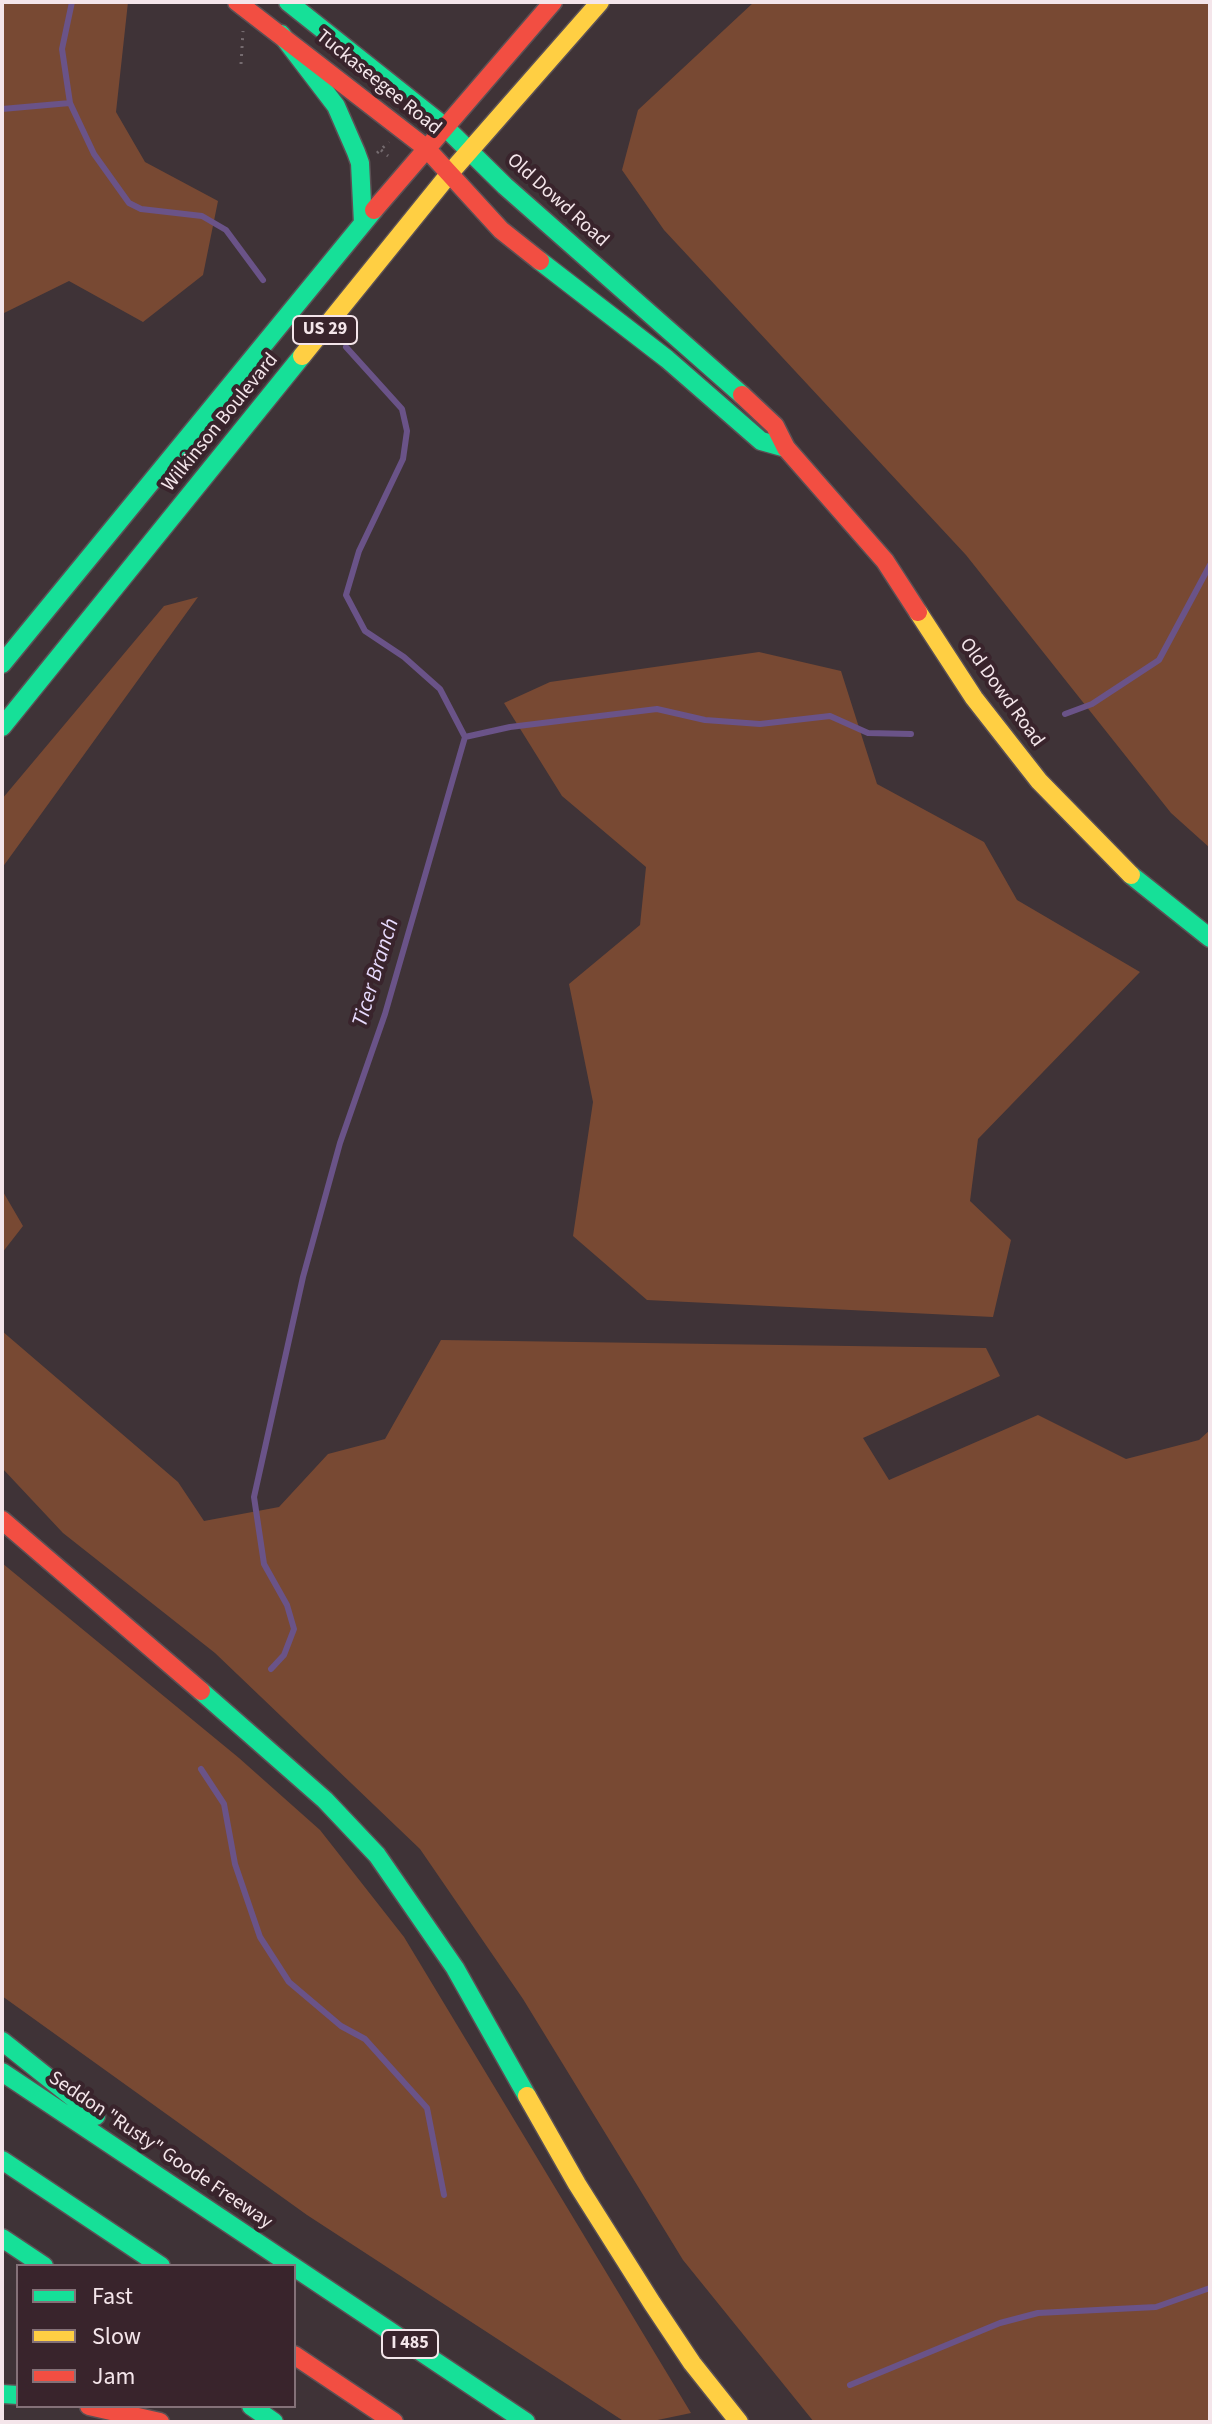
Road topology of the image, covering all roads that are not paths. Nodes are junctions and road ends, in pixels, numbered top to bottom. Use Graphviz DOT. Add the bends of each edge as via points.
graph roads {
  1 [pos="288,2"];
  2 [pos="553,2"];
  3 [pos="600,2"];
  4 [pos="241,5"];
  5 [pos="281,34"];
  6 [pos="444,126"];
  7 [pos="426,148"];
  8 [pos="470,152"];
  9 [pos="450,173"];
  10 [pos="363,223"];
  11 [pos="786,448"];
  12 [pos="2,664"];
  13 [pos="2,727"];
  14 [pos="1210,938"];
  15 [pos="2,1520"];
  16 [pos="2,2041"];
  17 [pos="2,2072"];
  18 [pos="2,2160"];
  19 [pos="227,2221"];
  20 [pos="2,2238"];
  21 [pos="41,2264"];
  22 [pos="158,2264"];
  23 [pos="291,2264"];
  24 [pos="296,2267"];
  25 [pos="296,2356"];
  26 [pos="98,2408"];
  27 [pos="254,2408"];
  28 [pos="160,2422"];
  29 [pos="274,2422"];
  30 [pos="394,2422"];
  31 [pos="526,2422"];
  32 [pos="739,2422"];
  1 -- 6 [label="main road, Tuckaseegee Road"];
  2 -- 6 [label="main road, Wilkinson Boulevard / US 29"];
  3 -- 8 [label="main road, Wilkinson Boulevard / US 29"];
  4 -- 5 [label="main road, Tuckaseegee Road"];
  5 -- 7 [label="main road, Tuckaseegee Road"];
  5 -- 10 [label="main road" via="336,106 356,152"];
  6 -- 7 [label="main road, Wilkinson Boulevard / US 29"];
  6 -- 8 [label="main road, Tuckaseegee Road"];
  7 -- 9 [label="main road, Tuckaseegee Road"];
  7 -- 10 [label="main road, Wilkinson Boulevard / US 29"];
  8 -- 9 [label="main road, Wilkinson Boulevard / US 29"];
  8 -- 11 [label="main road, Old Dowd Road" via="746,398 775,426"];
  9 -- 11 [label="main road, Old Dowd Road" via="501,230 667,359 761,441"];
  9 -- 13 [label="main road, Wilkinson Boulevard / US 29"];
  10 -- 12 [label="main road, Wilkinson Boulevard / US 29"];
  11 -- 14 [label="main road, Old Dowd Road" via="885,561 974,698 1039,781 1124,870"];
  15 -- 32 [label="main road" via="292,1770 377,1855 455,1968 577,2184 652,2303"];
  16 -- 19 [label="main road"];
  17 -- 19 [label="main road, Seddon \"Rusty\" Goode Freeway / I 485"];
  18 -- 22 [label="main road"];
  19 -- 23 [label="main road, Seddon \"Rusty\" Goode Freeway / I 485"];
  20 -- 21 [label="main road"];
  24 -- 31 [label="main road, Seddon \"Rusty\" Goode Freeway / I 485"];
  25 -- 30 [label="main road"];
  26 -- 28 [label="main road"];
  27 -- 29 [label="main road"];
}
